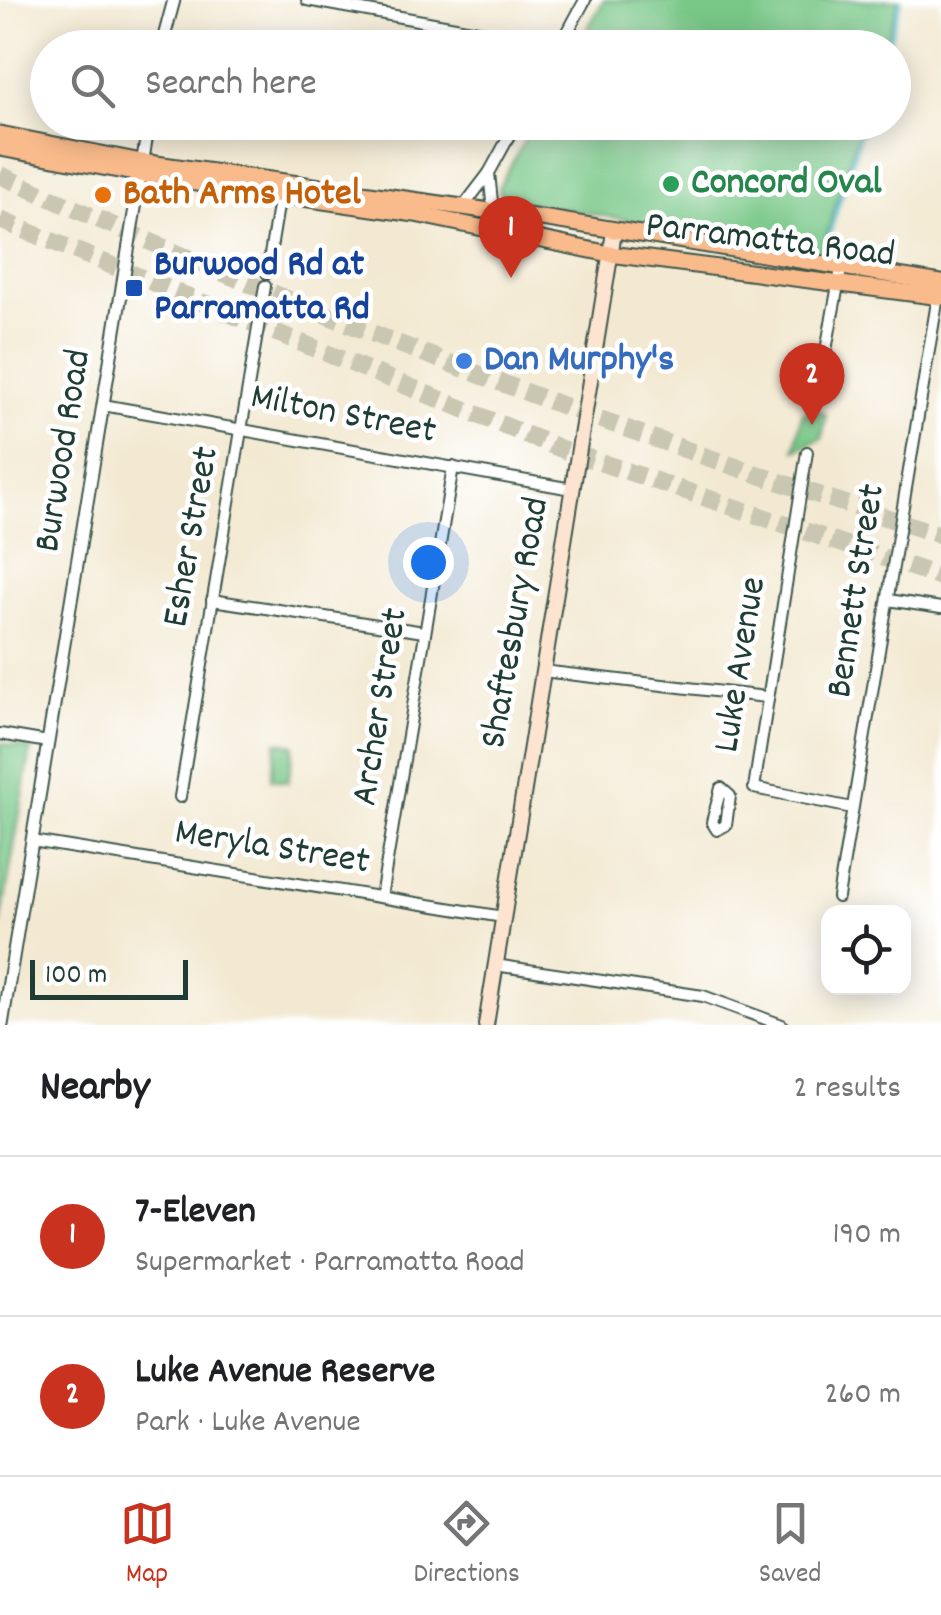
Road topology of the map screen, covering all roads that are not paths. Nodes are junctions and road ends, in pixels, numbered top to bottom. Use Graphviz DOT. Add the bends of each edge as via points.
graph roads {
  1 [pos="170,0"];
  2 [pos="307,0"];
  3 [pos="586,0"];
  4 [pos="165,30"];
  5 [pos="468,30"];
  6 [pos="569,30"];
  7 [pos="0,134"];
  8 [pos="146,140"];
  9 [pos="507,140"];
  10 [pos="0,148"];
  11 [pos="141,168"];
  12 [pos="489,173"];
  13 [pos="280,194"];
  14 [pos="463,207"];
  15 [pos="493,211"];
  16 [pos="614,232"];
  17 [pos="610,254"];
  18 [pos="749,254"];
  19 [pos="748,272"];
  20 [pos="267,273"];
  21 [pos="839,276"];
  22 [pos="265,286"];
  23 [pos="940,292"];
  24 [pos="817,399"];
  25 [pos="103,405"];
  26 [pos="242,428"];
  27 [pos="807,452"];
  28 [pos="452,467"];
  29 [pos="572,489"];
  30 [pos="212,600"];
  31 [pos="888,600"];
  32 [pos="941,608"];
  33 [pos="424,632"];
  34 [pos="542,672"];
  35 [pos="766,697"];
  36 [pos="0,734"];
  37 [pos="48,742"];
  38 [pos="754,788"];
  39 [pos="730,793"];
  40 [pos="180,797"];
  41 [pos="852,808"];
  42 [pos="32,841"];
  43 [pos="380,897"];
  44 [pos="838,897"];
  45 [pos="503,916"];
  46 [pos="495,965"];
  47 [pos="2,1025"];
  48 [pos="486,1025"];
  49 [pos="782,1025"];
  1 -- 4 [label="street"];
  2 -- 5 [label="street"];
  3 -- 6 [label="street"];
  7 -- 11 [label="highway, Parramatta Road"];
  8 -- 11 [label="street, Burwood Road"];
  9 -- 12 [label="street"];
  10 -- 11 [label="highway, Parramatta Road"];
  11 -- 13 [label="highway, Parramatta Road"];
  11 -- 14 [label="highway, Parramatta Road"];
  11 -- 25 [label="street, Burwood Road"];
  12 -- 14 [label="street"];
  12 -- 15 [label="street"];
  13 -- 17 [label="highway, Parramatta Road" via="429,216"];
  13 -- 20 [label="street"];
  14 -- 15 [label="highway, Parramatta Road"];
  15 -- 16 [label="highway, Parramatta Road"];
  16 -- 17 [label="main road, Shaftesbury Road"];
  16 -- 18 [label="highway, Parramatta Road"];
  17 -- 19 [label="highway, Parramatta Road"];
  17 -- 29 [label="main road, Shaftesbury Road"];
  18 -- 19 [label="highway"];
  18 -- 21 [label="highway, Parramatta Road"];
  19 -- 21 [label="highway, Parramatta Road"];
  21 -- 23 [label="highway, Parramatta Road"];
  21 -- 24 [label="street"];
  22 -- 26 [label="street, Esher Street"];
  23 -- 31 [label="street, Bennett Street"];
  25 -- 26 [label="street, Milton Street"];
  25 -- 37 [label="street, Burwood Road"];
  26 -- 28 [label="street, Milton Street"];
  26 -- 30 [label="street, Esher Street"];
  27 -- 35 [label="street, Luke Avenue"];
  28 -- 29 [label="street, Milton Street"];
  28 -- 33 [label="street, Archer Street"];
  29 -- 34 [label="main road, Shaftesbury Road"];
  30 -- 33 [label="street"];
  30 -- 40 [label="street, Esher Street"];
  31 -- 32 [label="street"];
  31 -- 41 [label="street, Bennett Street"];
  33 -- 43 [label="street, Archer Street"];
  34 -- 35 [label="street"];
  34 -- 45 [label="main road, Shaftesbury Road"];
  35 -- 38 [label="street, Luke Avenue"];
  36 -- 37 [label="street"];
  37 -- 42 [label="street, Burwood Road"];
  38 -- 39 [label="street"];
  38 -- 41 [label="street, Luke Avenue"];
  41 -- 44 [label="street, Bennett Street"];
  42 -- 43 [label="street, Meryla Street"];
  42 -- 47 [label="street, Burwood Road"];
  43 -- 45 [label="street, Meryla Street"];
  45 -- 46 [label="main road, Shaftesbury Road"];
  46 -- 48 [label="main road, Shaftesbury Road"];
  46 -- 49 [label="street" via="703,996"];
}
